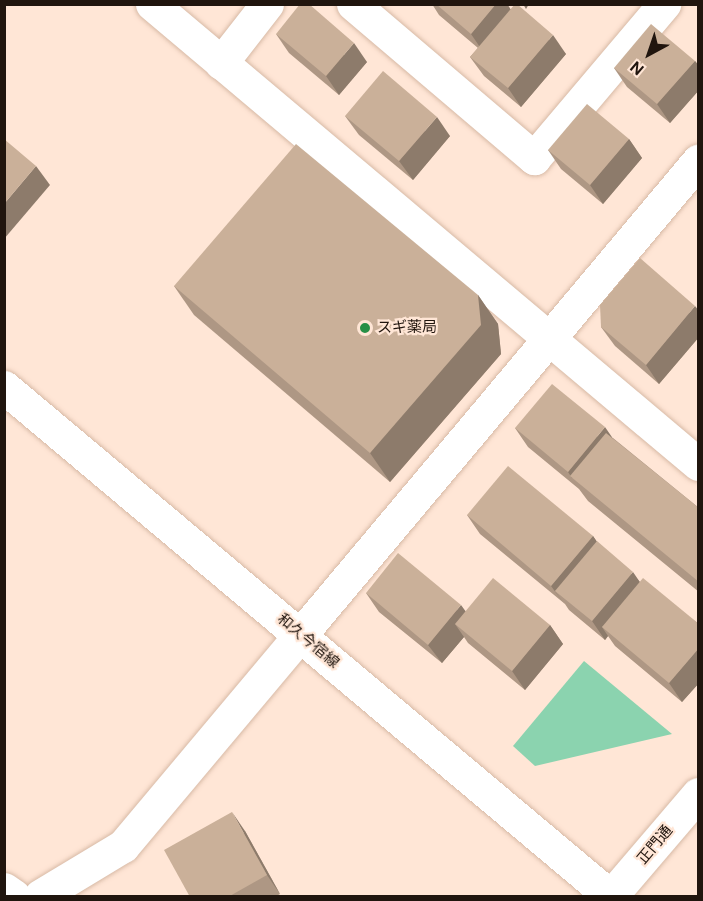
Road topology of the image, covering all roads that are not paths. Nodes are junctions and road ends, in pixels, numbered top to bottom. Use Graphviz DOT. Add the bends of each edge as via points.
graph roads {
  1 [pos="152,4"];
  2 [pos="267,4"];
  3 [pos="353,4"];
  4 [pos="664,4"];
  5 [pos="221,63"];
  6 [pos="699,161"];
  7 [pos="549,339"];
  8 [pos="4,387"];
  9 [pos="699,464"];
  10 [pos="301,634"];
  11 [pos="699,794"];
  12 [pos="4,889"];
  13 [pos="14,897"];
  14 [pos="40,897"];
  15 [pos="610,897"];
  1 -- 5 [label="street"];
  2 -- 5 [label="street"];
  3 -- 4 [label="street" via="534,158"];
  5 -- 7 [label="street"];
  6 -- 7 [label="street"];
  7 -- 9 [label="street"];
  7 -- 10 [label="street"];
  8 -- 10 [label="street, 和久今宿線"];
  10 -- 14 [label="street" via="123,846"];
  10 -- 15 [label="street, 和久今宿線"];
  11 -- 15 [label="street, 正門通"];
  12 -- 13 [label="street"];
}
